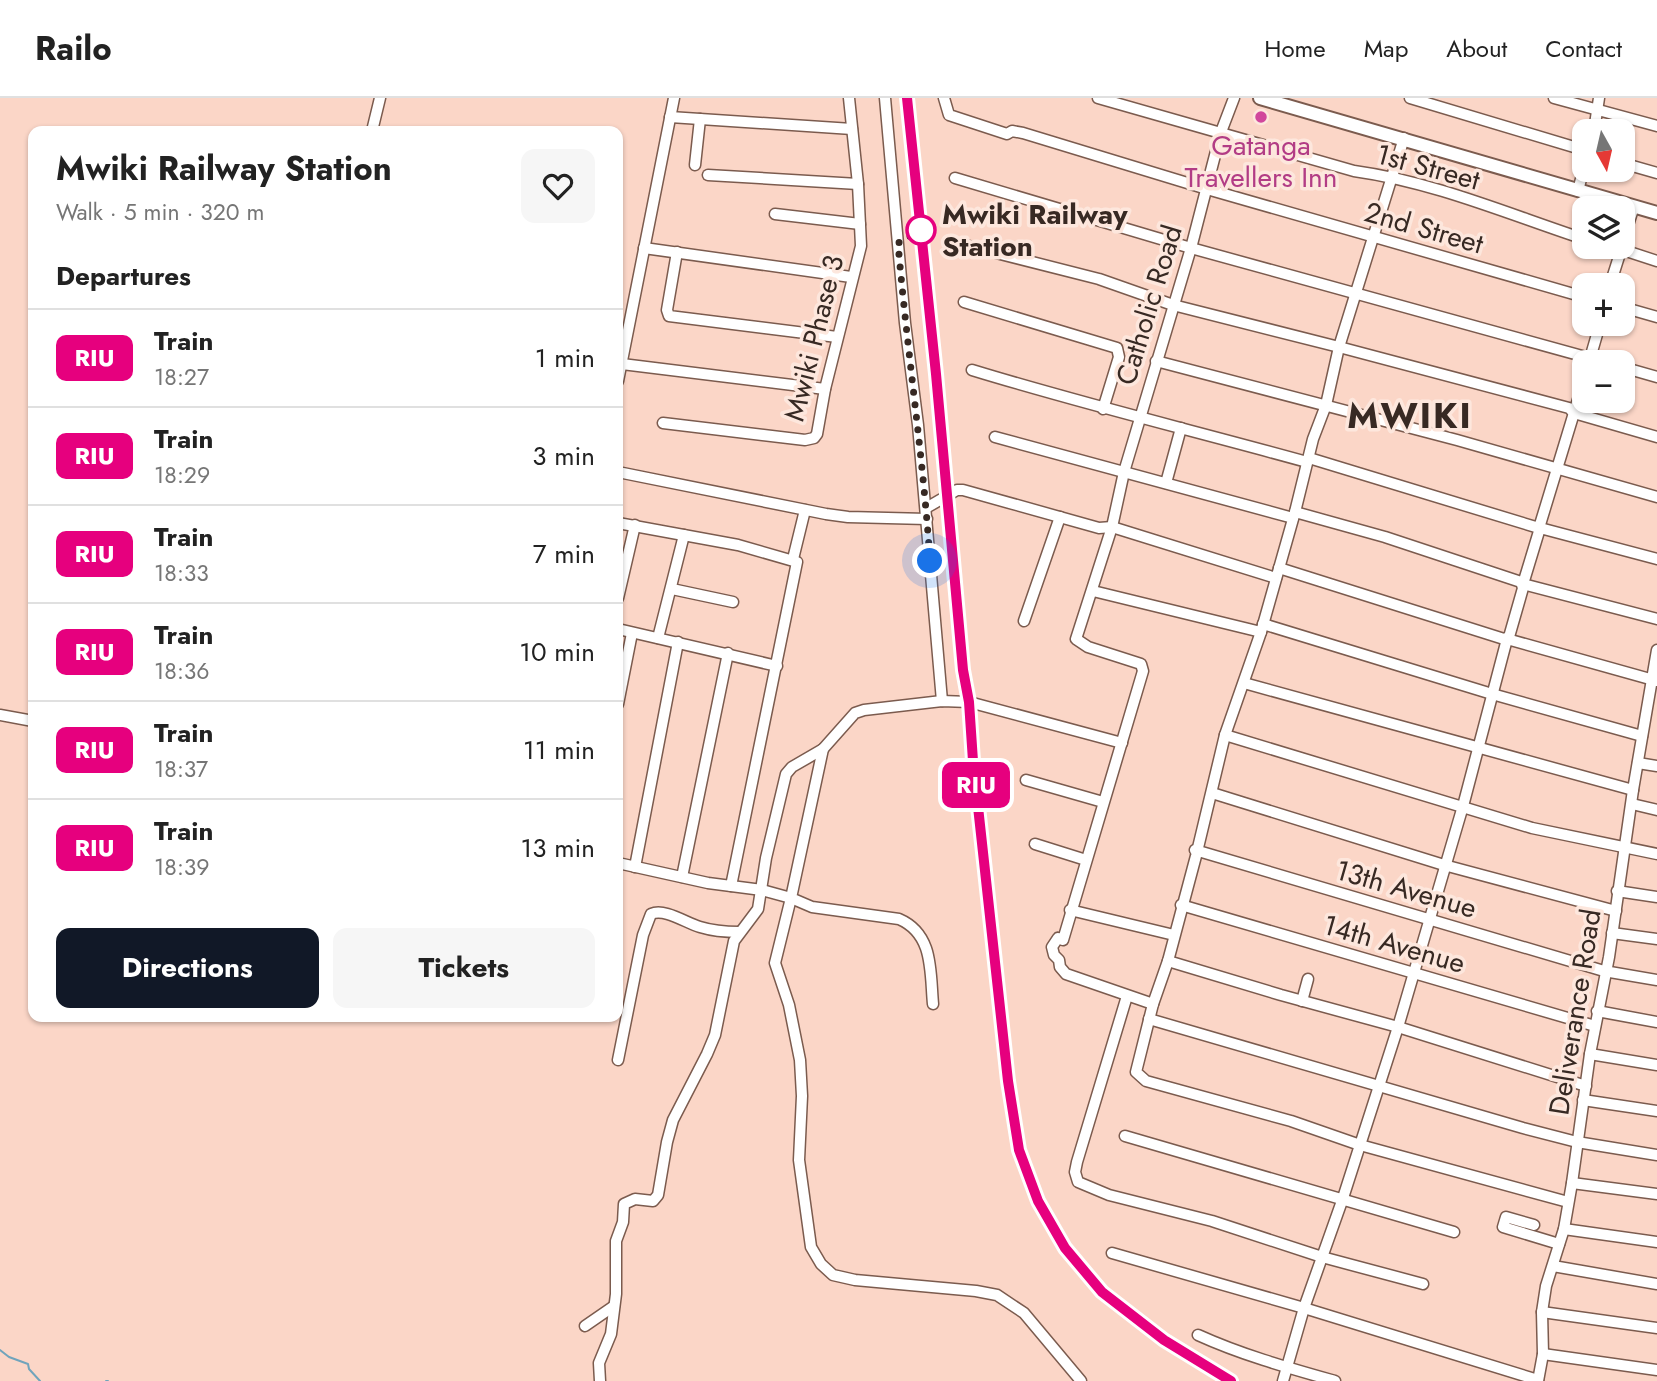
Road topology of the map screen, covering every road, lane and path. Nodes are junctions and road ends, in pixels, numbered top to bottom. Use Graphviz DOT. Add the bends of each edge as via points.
graph roads {
  1 [pos="380,98"];
  2 [pos="674,98"];
  3 [pos="849,98"];
  4 [pos="885,98"];
  5 [pos="944,98"];
  6 [pos="1098,98"];
  7 [pos="1234,98"];
  8 [pos="1260,98"];
  9 [pos="1410,98"];
  10 [pos="1554,98"];
  11 [pos="1599,98"];
  12 [pos="1596,110"];
  13 [pos="670,117"];
  14 [pos="700,119"];
  15 [pos="1595,119"];
  16 [pos="373,126"];
  17 [pos="1657,126"];
  18 [pos="852,129"];
  19 [pos="1221,132"];
  20 [pos="1404,138"];
  21 [pos="1572,146"];
  22 [pos="695,165"];
  23 [pos="1635,167"];
  24 [pos="1657,173"];
  25 [pos="708,175"];
  26 [pos="1394,176"];
  27 [pos="955,177"];
  28 [pos="1580,182"];
  29 [pos="858,184"];
  30 [pos="1206,189"];
  31 [pos="1578,191"];
  32 [pos="1597,196"];
  33 [pos="1635,206"];
  34 [pos="1657,213"];
  35 [pos="775,214"];
  36 [pos="860,223"];
  37 [pos="1572,235"];
  38 [pos="1373,237"];
  39 [pos="965,245"];
  40 [pos="644,248"];
  41 [pos="1191,248"];
  42 [pos="677,252"];
  43 [pos="1635,252"];
  44 [pos="1657,261"];
  45 [pos="851,277"];
  46 [pos="1356,293"];
  47 [pos="1572,294"];
  48 [pos="964,302"];
  49 [pos="1173,305"];
  50 [pos="1635,311"];
  51 [pos="1657,317"];
  52 [pos="837,337"];
  53 [pos="1339,346"];
  54 [pos="1572,355"];
  55 [pos="623,359"];
  56 [pos="1156,360"];
  57 [pos="623,364"];
  58 [pos="972,370"];
  59 [pos="1635,371"];
  60 [pos="1657,377"];
  61 [pos="825,389"];
  62 [pos="1326,405"];
  63 [pos="1103,409"];
  64 [pos="1572,411"];
  65 [pos="1574,413"];
  66 [pos="1140,418"];
  67 [pos="663,424"];
  68 [pos="1181,428"];
  69 [pos="995,437"];
  70 [pos="1657,437"];
  71 [pos="1308,460"];
  72 [pos="1557,469"];
  73 [pos="1124,472"];
  74 [pos="623,473"];
  75 [pos="1166,483"];
  76 [pos="1657,497"];
  77 [pos="926,508"];
  78 [pos="805,510"];
  79 [pos="1294,515"];
  80 [pos="1060,517"];
  81 [pos="927,519"];
  82 [pos="623,524"];
  83 [pos="635,525"];
  84 [pos="1112,527"];
  85 [pos="1539,528"];
  86 [pos="684,535"];
  87 [pos="793,559"];
  88 [pos="1657,559"];
  89 [pos="1277,573"];
  90 [pos="623,577"];
  91 [pos="1523,585"];
  92 [pos="672,589"];
  93 [pos="1093,591"];
  94 [pos="733,602"];
  95 [pos="1657,619"];
  96 [pos="1024,621"];
  97 [pos="1262,628"];
  98 [pos="623,630"];
  99 [pos="632,633"];
  100 [pos="658,638"];
  101 [pos="1507,639"];
  102 [pos="678,642"];
  103 [pos="1657,650"];
  104 [pos="728,653"];
  105 [pos="777,666"];
  106 [pos="623,679"];
  107 [pos="1655,681"];
  108 [pos="1244,683"];
  109 [pos="1492,694"];
  110 [pos="943,701"];
  111 [pos="0,715"];
  112 [pos="1652,717"];
  113 [pos="28,721"];
  114 [pos="1224,735"];
  115 [pos="1642,736"];
  116 [pos="1122,743"];
  117 [pos="1477,747"];
  118 [pos="823,749"];
  119 [pos="1639,763"];
  120 [pos="1657,766"];
  121 [pos="1026,780"];
  122 [pos="1633,790"];
  123 [pos="1212,793"];
  124 [pos="1103,802"];
  125 [pos="1632,804"];
  126 [pos="1464,806"];
  127 [pos="1657,810"];
  128 [pos="1035,844"];
  129 [pos="1624,848"];
  130 [pos="1195,850"];
  131 [pos="1657,854"];
  132 [pos="1086,860"];
  133 [pos="623,864"];
  134 [pos="1444,865"];
  135 [pos="635,867"];
  136 [pos="682,877"];
  137 [pos="731,886"];
  138 [pos="762,890"];
  139 [pos="1617,891"];
  140 [pos="1657,897"];
  141 [pos="791,898"];
  142 [pos="1181,905"];
  143 [pos="1070,910"];
  144 [pos="1616,911"];
  145 [pos="1429,920"];
  146 [pos="740,932"];
  147 [pos="1612,933"];
  148 [pos="1174,936"];
  149 [pos="1657,939"];
  150 [pos="1168,961"];
  151 [pos="1604,971"];
  152 [pos="1412,973"];
  153 [pos="1308,979"];
  154 [pos="1657,980"];
  155 [pos="1128,996"];
  156 [pos="1302,1001"];
  157 [pos="933,1004"];
  158 [pos="1153,1004"];
  159 [pos="1597,1011"];
  160 [pos="1149,1019"];
  161 [pos="1657,1022"];
  162 [pos="1595,1026"];
  163 [pos="1398,1027"];
  164 [pos="1590,1054"];
  165 [pos="618,1060"];
  166 [pos="1657,1065"];
  167 [pos="1586,1086"];
  168 [pos="1379,1087"];
  169 [pos="1583,1100"];
  170 [pos="1657,1111"];
  171 [pos="1125,1136"];
  172 [pos="1577,1142"];
  173 [pos="1360,1145"];
  174 [pos="1657,1155"];
  175 [pos="1572,1183"];
  176 [pos="1657,1194"];
  177 [pos="1342,1201"];
  178 [pos="1568,1202"];
  179 [pos="1534,1225"];
  180 [pos="1563,1229"];
  181 [pos="1454,1232"];
  182 [pos="1657,1242"];
  183 [pos="1559,1244"];
  184 [pos="1112,1253"];
  185 [pos="1322,1257"];
  186 [pos="1553,1266"];
  187 [pos="1423,1284"];
  188 [pos="1657,1284"];
  189 [pos="614,1306"];
  190 [pos="1304,1308"];
  191 [pos="1542,1312"];
  192 [pos="585,1326"];
  193 [pos="1657,1328"];
  194 [pos="1198,1335"];
  195 [pos="1543,1354"];
  196 [pos="1288,1368"];
  197 [pos="1657,1370"];
  198 [pos="600,1381"];
  199 [pos="1081,1381"];
  200 [pos="1283,1381"];
  201 [pos="1335,1381"];
  202 [pos="1538,1381"];
  1 -- 16 [label="street"];
  2 -- 13 [label="street"];
  3 -- 18 [label="street, Mwiki Phase 3"];
  4 -- 77 [label="street"];
  5 -- 30 [label="street, 2nd Street" via="949,115"];
  6 -- 19 [label="street, 1st Street"];
  7 -- 19 [label="street, Catholic Road"];
  8 -- 20 [label="main road"];
  9 -- 21 [label="street"];
  10 -- 12 [label="street"];
  11 -- 12 [label="street"];
  12 -- 15 [label="street"];
  12 -- 17 [label="street"];
  13 -- 14 [label="street"];
  13 -- 40 [label="street"];
  14 -- 18 [label="street"];
  14 -- 22 [label="street"];
  18 -- 29 [label="street, Mwiki Phase 3"];
  19 -- 26 [label="street, 1st Street" via="1354,171"];
  19 -- 30 [label="street, Catholic Road"];
  20 -- 26 [label="street"];
  20 -- 31 [label="main road"];
  23 -- 24 [label="street"];
  25 -- 29 [label="street"];
  26 -- 37 [label="street, 1st Street"];
  26 -- 38 [label="street"];
  27 -- 41 [label="street"];
  28 -- 31 [label="street"];
  29 -- 36 [label="street, Mwiki Phase 3"];
  30 -- 38 [label="street, 2nd Street"];
  30 -- 41 [label="street, Catholic Road"];
  31 -- 32 [label="main road"];
  33 -- 34 [label="main road"];
  35 -- 36 [label="street"];
  36 -- 45 [label="street, Mwiki Phase 3" via="859,259"];
  38 -- 46 [label="street"];
  38 -- 47 [label="street, 2nd Street"];
  39 -- 49 [label="street" via="1099,279"];
  40 -- 42 [label="street"];
  40 -- 55 [label="street"];
  41 -- 46 [label="street"];
  41 -- 49 [label="street, Catholic Road"];
  42 -- 45 [label="street"];
  42 -- 52 [label="street" via="669,316"];
  43 -- 44 [label="street"];
  45 -- 52 [label="street, Mwiki Phase 3"];
  46 -- 53 [label="street"];
  46 -- 54 [label="street"];
  48 -- 63 [label="street" via="1117,348 1119,357"];
  49 -- 53 [label="street"];
  49 -- 56 [label="street, Catholic Road"];
  50 -- 51 [label="street"];
  52 -- 61 [label="street, Mwiki Phase 3"];
  53 -- 62 [label="street"];
  53 -- 64 [label="street"];
  56 -- 62 [label="street"];
  56 -- 66 [label="street, Catholic Road"];
  57 -- 61 [label="street"];
  58 -- 63 [label="street"];
  59 -- 60 [label="street"];
  61 -- 67 [label="street, Mwiki Phase 3" via="817,434 810,440"];
  62 -- 71 [label="street"];
  62 -- 72 [label="street"];
  63 -- 66 [label="street"];
  65 -- 70 [label="street"];
  65 -- 72 [label="street"];
  66 -- 68 [label="street"];
  66 -- 73 [label="street, Catholic Road"];
  68 -- 71 [label="street"];
  68 -- 75 [label="street"];
  69 -- 73 [label="street"];
  71 -- 79 [label="street"];
  71 -- 85 [label="street"];
  72 -- 76 [label="street"];
  72 -- 85 [label="street"];
  73 -- 75 [label="street"];
  73 -- 84 [label="street, Catholic Road"];
  74 -- 78 [label="street"];
  75 -- 79 [label="street"];
  77 -- 80 [label="street" via="963,490"];
  77 -- 81 [label="street"];
  78 -- 81 [label="street" via="848,517"];
  78 -- 87 [label="street"];
  79 -- 89 [label="street"];
  79 -- 91 [label="street" via="1407,544"];
  80 -- 84 [label="street"];
  80 -- 96 [label="street"];
  81 -- 110 [label="street"];
  82 -- 83 [label="street"];
  83 -- 86 [label="street"];
  83 -- 90 [label="street"];
  84 -- 89 [label="street"];
  84 -- 93 [label="street, Catholic Road"];
  85 -- 88 [label="street"];
  85 -- 91 [label="street"];
  86 -- 87 [label="street"];
  86 -- 92 [label="street"];
  87 -- 105 [label="street" via="797,564"];
  89 -- 97 [label="street"];
  89 -- 101 [label="street"];
  91 -- 95 [label="street"];
  91 -- 101 [label="street"];
  92 -- 94 [label="street"];
  92 -- 100 [label="street"];
  93 -- 97 [label="street"];
  93 -- 116 [label="street, Catholic Road" via="1076,639 1143,667"];
  97 -- 108 [label="street"];
  97 -- 109 [label="street"];
  98 -- 99 [label="street"];
  99 -- 100 [label="street"];
  99 -- 106 [label="street"];
  100 -- 102 [label="street"];
  101 -- 107 [label="street"];
  101 -- 109 [label="street"];
  102 -- 104 [label="street"];
  102 -- 135 [label="street"];
  103 -- 107 [label="street, Deliverance Road"];
  104 -- 105 [label="street"];
  104 -- 136 [label="street"];
  105 -- 137 [label="street"];
  107 -- 112 [label="street, Deliverance Road"];
  108 -- 114 [label="street"];
  108 -- 117 [label="street"];
  109 -- 115 [label="street"];
  109 -- 117 [label="street"];
  110 -- 116 [label="street" via="969,702"];
  110 -- 118 [label="street" via="855,713"];
  111 -- 113 [label="street"];
  112 -- 115 [label="street, Deliverance Road"];
  114 -- 123 [label="street"];
  114 -- 126 [label="street"];
  115 -- 119 [label="street, Deliverance Road"];
  116 -- 124 [label="street"];
  117 -- 122 [label="street"];
  117 -- 126 [label="street"];
  118 -- 138 [label="street" via="786,774"];
  118 -- 141 [label="street"];
  119 -- 120 [label="street"];
  119 -- 122 [label="street, Deliverance Road"];
  121 -- 124 [label="street"];
  122 -- 125 [label="street, Deliverance Road"];
  123 -- 130 [label="street"];
  123 -- 134 [label="street"];
  124 -- 132 [label="street"];
  125 -- 127 [label="street"];
  125 -- 129 [label="street, Deliverance Road"];
  126 -- 129 [label="street" via="1532,828"];
  126 -- 134 [label="street"];
  128 -- 132 [label="street"];
  129 -- 131 [label="street"];
  129 -- 139 [label="street, Deliverance Road"];
  130 -- 142 [label="street"];
  130 -- 145 [label="street, 13th Avenue"];
  132 -- 143 [label="street"];
  133 -- 135 [label="street"];
  134 -- 144 [label="street"];
  134 -- 145 [label="street"];
  135 -- 136 [label="street"];
  136 -- 137 [label="street"];
  137 -- 138 [label="street"];
  138 -- 141 [label="street"];
  138 -- 146 [label="street" via="758,909"];
  139 -- 140 [label="street"];
  139 -- 144 [label="street, Deliverance Road"];
  141 -- 157 [label="street" via="812,907 899,919 912,925 929,954"];
  141 -- 199 [label="street" via="775,964 800,1060 799,1160 811,1247 821,1264 833,1275 855,1280 998,1295 1024,1313"];
  142 -- 148 [label="street"];
  142 -- 152 [label="street, 14th Avenue"];
  143 -- 148 [label="street"];
  143 -- 155 [label="street" via="1063,940 1058,938 1052,947 1062,971"];
  144 -- 147 [label="street, Deliverance Road"];
  145 -- 151 [label="street, 13th Avenue"];
  145 -- 152 [label="street"];
  146 -- 165 [label="street" via="721,932 663,913 651,914"];
  146 -- 189 [label="street" via="734,940 715,1035 673,1120 658,1195 653,1200 624,1204 616,1241"];
  147 -- 149 [label="street"];
  147 -- 151 [label="street, Deliverance Road"];
  148 -- 150 [label="street"];
  150 -- 156 [label="street"];
  150 -- 158 [label="street"];
  151 -- 154 [label="street, 13th Avenue"];
  151 -- 159 [label="street, Deliverance Road"];
  152 -- 162 [label="street, 14th Avenue"];
  152 -- 163 [label="street"];
  153 -- 156 [label="street"];
  155 -- 158 [label="street"];
  155 -- 185 [label="street" via="1077,1161 1079,1182"];
  156 -- 163 [label="street"];
  158 -- 160 [label="street"];
  159 -- 161 [label="street"];
  159 -- 162 [label="street, Deliverance Road"];
  160 -- 168 [label="street"];
  160 -- 173 [label="street" via="1136,1068 1140,1079"];
  162 -- 164 [label="street, Deliverance Road"];
  163 -- 167 [label="street"];
  163 -- 168 [label="street"];
  164 -- 166 [label="street"];
  164 -- 167 [label="street, Deliverance Road"];
  167 -- 169 [label="street, Deliverance Road"];
  168 -- 172 [label="street"];
  168 -- 173 [label="street"];
  169 -- 170 [label="street"];
  169 -- 172 [label="street, Deliverance Road"];
  171 -- 177 [label="street"];
  172 -- 174 [label="street"];
  172 -- 175 [label="street, Deliverance Road"];
  173 -- 177 [label="street"];
  173 -- 178 [label="street"];
  175 -- 176 [label="street"];
  175 -- 178 [label="street, Deliverance Road"];
  177 -- 181 [label="street"];
  177 -- 185 [label="street"];
  178 -- 180 [label="street, Deliverance Road"];
  179 -- 183 [label="street" via="1506,1217 1503,1227"];
  180 -- 182 [label="street"];
  180 -- 183 [label="street, Deliverance Road"];
  183 -- 186 [label="street, Deliverance Road"];
  184 -- 190 [label="street"];
  185 -- 187 [label="street"];
  185 -- 190 [label="street"];
  186 -- 188 [label="street"];
  186 -- 191 [label="street, Deliverance Road"];
  189 -- 192 [label="street"];
  189 -- 198 [label="street" via="611,1334 598,1363"];
  190 -- 196 [label="street"];
  190 -- 202 [label="street"];
  191 -- 193 [label="street"];
  191 -- 195 [label="street, Deliverance Road"];
  194 -- 196 [label="street"];
  195 -- 197 [label="street"];
  195 -- 202 [label="street, Deliverance Road"];
  196 -- 200 [label="street"];
  196 -- 201 [label="street"];
}
